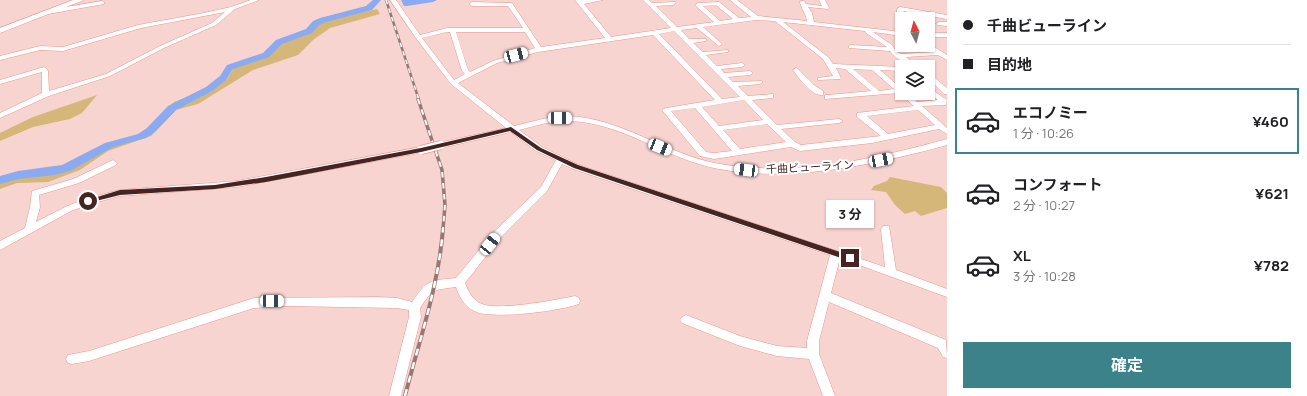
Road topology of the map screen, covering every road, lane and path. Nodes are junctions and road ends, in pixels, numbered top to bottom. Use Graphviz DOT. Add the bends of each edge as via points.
graph roads {
  1 [pos="80,0"];
  2 [pos="256,0"];
  3 [pos="393,0"];
  4 [pos="600,0"];
  5 [pos="646,0"];
  6 [pos="732,0"];
  7 [pos="822,0"];
  8 [pos="72,2"];
  9 [pos="509,2"];
  10 [pos="579,2"];
  11 [pos="102,3"];
  12 [pos="673,3"];
  13 [pos="802,3"];
  14 [pos="472,4"];
  15 [pos="652,5"];
  16 [pos="233,8"];
  17 [pos="48,12"];
  18 [pos="900,12"];
  19 [pos="918,12"];
  20 [pos="935,15"];
  21 [pos="947,17"];
  22 [pos="756,18"];
  23 [pos="776,19"];
  24 [pos="738,20"];
  25 [pos="718,23"];
  26 [pos="811,24"];
  27 [pos="939,24"];
  28 [pos="947,24"];
  29 [pos="698,26"];
  30 [pos="675,29"];
  31 [pos="527,30"];
  32 [pos="866,30"];
  33 [pos="0,31"];
  34 [pos="453,31"];
  35 [pos="654,32"];
  36 [pos="895,33"];
  37 [pos="936,35"];
  38 [pos="947,35"];
  39 [pos="418,37"];
  40 [pos="610,39"];
  41 [pos="704,40"];
  42 [pos="688,41"];
  43 [pos="947,42"];
  44 [pos="851,47"];
  45 [pos="540,49"];
  46 [pos="892,49"];
  47 [pos="935,50"];
  48 [pos="940,53"];
  49 [pos="701,54"];
  50 [pos="898,56"];
  51 [pos="0,58"];
  52 [pos="947,58"];
  53 [pos="905,60"];
  54 [pos="742,65"];
  55 [pos="831,66"];
  56 [pos="715,68"];
  57 [pos="848,68"];
  58 [pos="875,69"];
  59 [pos="895,69"];
  60 [pos="796,70"];
  61 [pos="750,73"];
  62 [pos="469,74"];
  63 [pos="722,75"];
  64 [pos="820,79"];
  65 [pos="935,81"];
  66 [pos="0,82"];
  67 [pos="760,82"];
  68 [pos="453,83"];
  69 [pos="732,84"];
  70 [pos="895,85"];
  71 [pos="895,92"];
  72 [pos="947,92"];
  73 [pos="820,93"];
  74 [pos="877,93"];
  75 [pos="46,94"];
  76 [pos="935,94"];
  77 [pos="770,96"];
  78 [pos="828,97"];
  79 [pos="746,98"];
  80 [pos="910,100"];
  81 [pos="720,101"];
  82 [pos="946,103"];
  83 [pos="696,105"];
  84 [pos="917,106"];
  85 [pos="0,116"];
  86 [pos="770,121"];
  87 [pos="839,121"];
  88 [pos="777,128"];
  89 [pos="511,129"];
  90 [pos="718,129"];
  91 [pos="944,129"];
  92 [pos="887,137"];
  93 [pos="947,142"];
  94 [pos="792,144"];
  95 [pos="739,153"];
  96 [pos="560,160"];
  97 [pos="113,163"];
  98 [pos="886,229"];
  99 [pos="29,230"];
  100 [pos="0,246"];
  101 [pos="836,253"];
  102 [pos="891,272"];
  103 [pos="459,282"];
  104 [pos="947,293"];
  105 [pos="824,295"];
  106 [pos="576,301"];
  107 [pos="414,308"];
  108 [pos="686,320"];
  109 [pos="947,353"];
  110 [pos="813,354"];
  111 [pos="72,359"];
  112 [pos="395,396"];
  113 [pos="829,396"];
  1 -- 8 [label="main road"];
  2 -- 16 [label="street"];
  3 -- 39 [label="street"];
  4 -- 10 [label="street"];
  5 -- 15 [label="street"];
  6 -- 22 [label="street"];
  7 -- 13 [label="street" via="826,8"];
  8 -- 17 [label="main road"];
  9 -- 14 [label="street"];
  9 -- 31 [label="street"];
  10 -- 40 [label="street"];
  11 -- 17 [label="street"];
  12 -- 15 [label="street"];
  13 -- 26 [label="street" via="809,13"];
  15 -- 30 [label="street"];
  16 -- 51 [label="street" via="140,26 63,49 40,48"];
  16 -- 75 [label="street" via="214,24 108,75"];
  17 -- 33 [label="main road"];
  18 -- 19 [label="street" via="900,9"];
  20 -- 21 [label="street"];
  22 -- 23 [label="street"];
  22 -- 24 [label="street"];
  23 -- 26 [label="street"];
  23 -- 55 [label="street" via="816,50"];
  24 -- 25 [label="street"];
  24 -- 25 [label="street" via="717,3 698,5"];
  25 -- 29 [label="street"];
  26 -- 32 [label="street"];
  27 -- 28 [label="street"];
  29 -- 30 [label="street"];
  29 -- 49 [label="street" via="724,50"];
  30 -- 35 [label="street"];
  30 -- 42 [label="street"];
  31 -- 34 [label="street"];
  31 -- 45 [label="street"];
  32 -- 36 [label="street"];
  32 -- 46 [label="street"];
  34 -- 39 [label="street"];
  34 -- 62 [label="street" via="465,71"];
  35 -- 40 [label="street"];
  35 -- 81 [label="street"];
  37 -- 38 [label="street"];
  37 -- 43 [label="street"];
  39 -- 68 [label="street"];
  40 -- 45 [label="street"];
  41 -- 42 [label="street"];
  42 -- 49 [label="street"];
  44 -- 46 [label="street"];
  45 -- 62 [label="street" via="506,58"];
  46 -- 50 [label="street"];
  47 -- 48 [label="street"];
  48 -- 50 [label="street"];
  48 -- 52 [label="street"];
  49 -- 56 [label="street"];
  50 -- 53 [label="street"];
  54 -- 56 [label="street"];
  55 -- 57 [label="street"];
  55 -- 64 [label="street" via="838,78"];
  56 -- 63 [label="street"];
  57 -- 58 [label="street"];
  57 -- 74 [label="street"];
  58 -- 59 [label="street"];
  58 -- 70 [label="street"];
  60 -- 73 [label="street"];
  61 -- 63 [label="street"];
  62 -- 68 [label="street"];
  63 -- 69 [label="street"];
  65 -- 72 [label="street"];
  66 -- 75 [label="street" via="44,69"];
  67 -- 69 [label="street"];
  68 -- 89 [label="street"];
  69 -- 79 [label="street"];
  71 -- 74 [label="street"];
  74 -- 78 [label="street"];
  75 -- 85 [label="street"];
  76 -- 82 [label="street"];
  77 -- 79 [label="street"];
  79 -- 81 [label="street"];
  79 -- 86 [label="street"];
  80 -- 84 [label="street"];
  81 -- 83 [label="street"];
  82 -- 84 [label="street"];
  83 -- 90 [label="street"];
  83 -- 95 [label="street" via="666,110 703,154 714,156"];
  84 -- 91 [label="street"];
  84 -- 92 [label="street" via="860,115"];
  86 -- 88 [label="street"];
  86 -- 90 [label="street"];
  87 -- 88 [label="street"];
  88 -- 94 [label="street"];
  89 -- 93 [label="street, 千曲ビューライン" via="554,119 593,122 701,162 746,170 826,168 860,164 892,158"];
  89 -- 96 [label="street"];
  89 -- 99 [label="street, 千曲ビューライン, bridge" via="421,150 237,184 120,193 68,209"];
  90 -- 95 [label="street"];
  91 -- 92 [label="street"];
  92 -- 94 [label="street" via="800,148"];
  94 -- 95 [label="street"];
  96 -- 101 [label="street"];
  96 -- 103 [label="street" via="544,189 498,234"];
  97 -- 99 [label="street" via="76,181 35,193 35,207"];
  98 -- 102 [label="street"];
  99 -- 100 [label="street"];
  101 -- 102 [label="street"];
  101 -- 105 [label="street"];
  102 -- 104 [label="street"];
  103 -- 106 [label="street" via="464,296 479,309 498,311"];
  103 -- 107 [label="street" via="434,285 427,289"];
  105 -- 109 [label="street" via="942,344"];
  105 -- 110 [label="street" via="813,341"];
  107 -- 111 [label="street" via="392,303 254,303 89,356"];
  107 -- 112 [label="street" via="415,317"];
  108 -- 110 [label="street" via="740,342 776,351"];
  110 -- 113 [label="street"];
}
